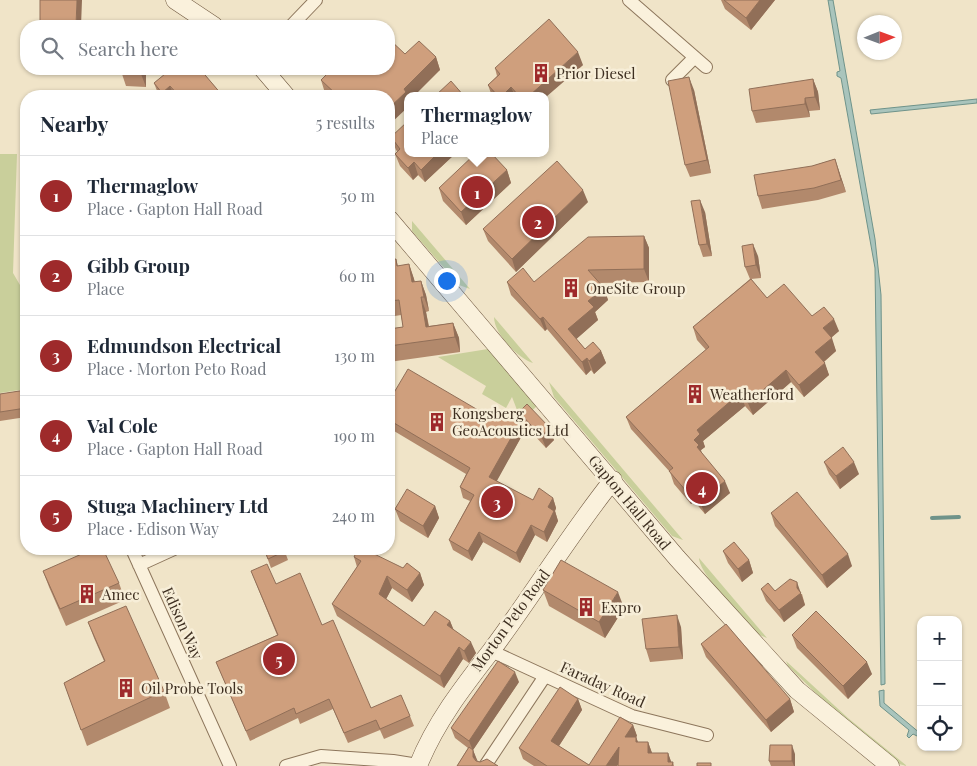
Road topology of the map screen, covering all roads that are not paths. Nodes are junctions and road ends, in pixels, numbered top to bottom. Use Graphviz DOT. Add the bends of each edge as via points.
graph roads {
  1 [pos="176,0"];
  2 [pos="316,0"];
  3 [pos="629,0"];
  4 [pos="205,20"];
  5 [pos="297,20"];
  6 [pos="693,59"];
  7 [pos="706,67"];
  8 [pos="268,75"];
  9 [pos="672,80"];
  10 [pos="281,90"];
  11 [pos="395,226"];
  12 [pos="612,480"];
  13 [pos="135,555"];
  14 [pos="161,555"];
  15 [pos="139,565"];
  16 [pos="491,651"];
  17 [pos="545,676"];
  18 [pos="707,735"];
  19 [pos="230,766"];
  20 [pos="286,766"];
  21 [pos="418,766"];
  22 [pos="485,766"];
  23 [pos="890,766"];
  1 -- 4 [label="street"];
  2 -- 5 [label="street"];
  3 -- 6 [label="street"];
  6 -- 7 [label="street"];
  6 -- 9 [label="street"];
  8 -- 10 [label="street"];
  11 -- 12 [label="street, Gapton Hall Road"];
  12 -- 16 [label="street, Morton Peto Road"];
  12 -- 23 [label="street, Gapton Hall Road" via="797,690"];
  13 -- 15 [label="street, Edison Way"];
  14 -- 15 [label="street"];
  15 -- 19 [label="street, Edison Way"];
  16 -- 17 [label="street, Faraday Road"];
  16 -- 21 [label="street, Morton Peto Road" via="446,710"];
  17 -- 18 [label="street, Faraday Road" via="632,716"];
  17 -- 22 [label="street"];
  20 -- 21 [label="street" via="321,756 393,760"];
}
